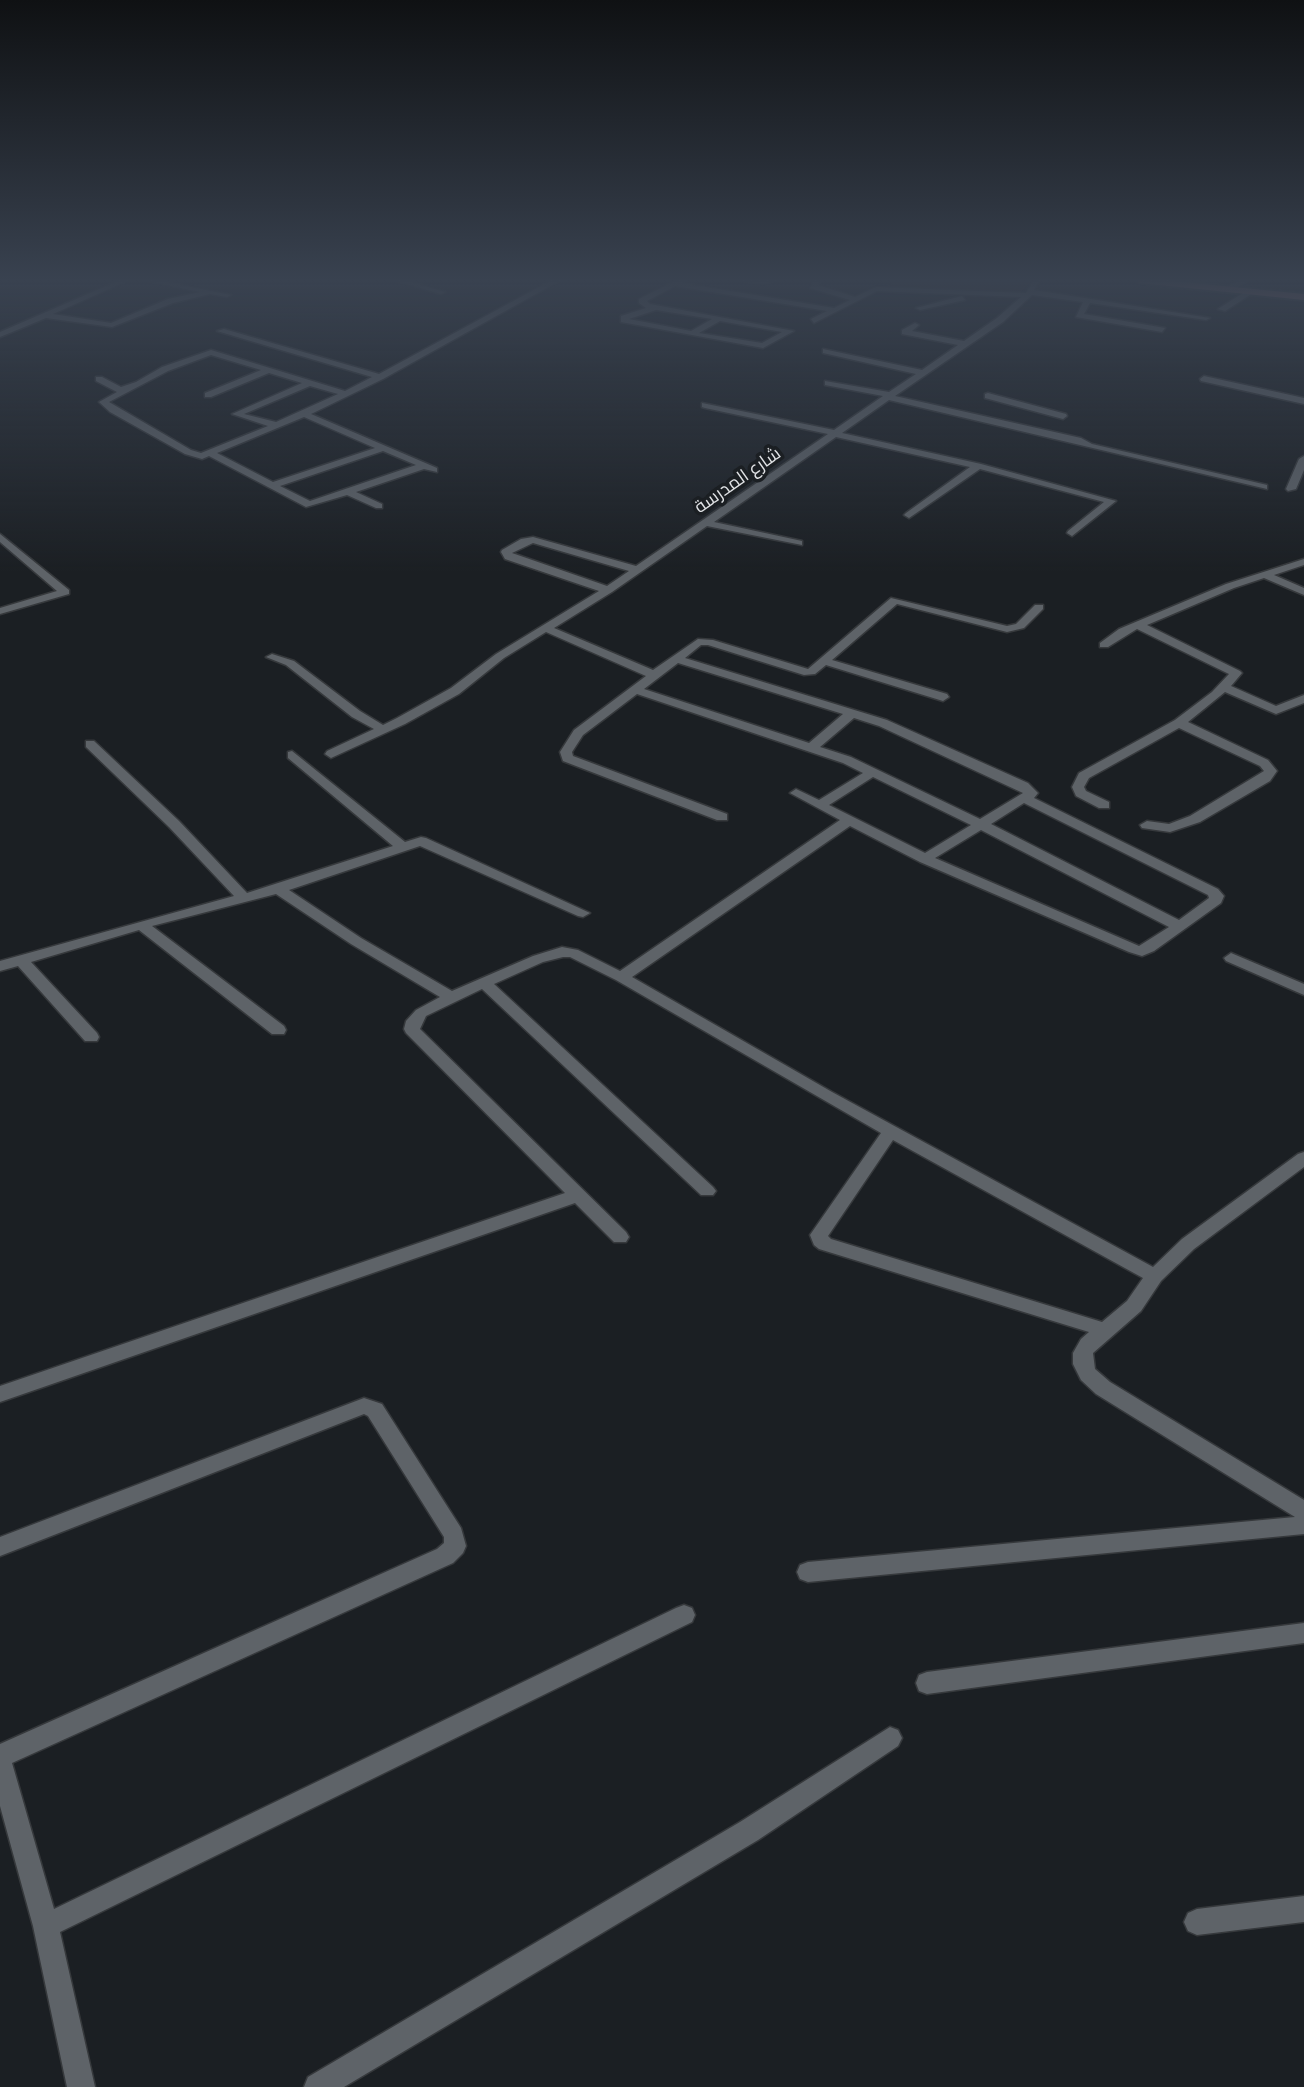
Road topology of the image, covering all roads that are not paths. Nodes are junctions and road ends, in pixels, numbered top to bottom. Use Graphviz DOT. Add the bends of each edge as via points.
graph roads {
  1 [pos="150,377"];
  2 [pos="250,377"];
  3 [pos="291,377"];
  4 [pos="380,377"];
  5 [pos="916,377"];
  6 [pos="99,379"];
  7 [pos="1204,379"];
  8 [pos="309,383"];
  9 [pos="828,383"];
  10 [pos="121,390"];
  11 [pos="346,394"];
  12 [pos="208,395"];
  13 [pos="888,396"];
  14 [pos="988,396"];
  15 [pos="1304,401"];
  16 [pos="705,405"];
  17 [pos="1027,407"];
  18 [pos="304,414"];
  19 [pos="1063,416"];
  20 [pos="1000,422"];
  21 [pos="275,425"];
  22 [pos="836,433"];
  23 [pos="383,448"];
  24 [pos="210,453"];
  25 [pos="1304,459"];
  26 [pos="423,466"];
  27 [pos="978,466"];
  28 [pos="434,470"];
  29 [pos="271,486"];
  30 [pos="1264,487"];
  31 [pos="1291,489"];
  32 [pos="348,492"];
  33 [pos="379,506"];
  34 [pos="909,515"];
  35 [pos="706,523"];
  36 [pos="1072,533"];
  37 [pos="0,537"];
  38 [pos="798,543"];
  39 [pos="1304,562"];
  40 [pos="637,570"];
  41 [pos="1265,575"];
  42 [pos="608,590"];
  43 [pos="1304,592"];
  44 [pos="1039,607"];
  45 [pos="0,611"];
  46 [pos="1138,625"];
  47 [pos="545,628"];
  48 [pos="1104,645"];
  49 [pos="272,657"];
  50 [pos="677,659"];
  51 [pos="825,661"];
  52 [pos="654,675"];
  53 [pos="1224,688"];
  54 [pos="636,690"];
  55 [pos="943,697"];
  56 [pos="1304,699"];
  57 [pos="853,712"];
  58 [pos="1180,723"];
  59 [pos="383,729"];
  60 [pos="90,744"];
  61 [pos="812,747"];
  62 [pos="331,754"];
  63 [pos="292,755"];
  64 [pos="873,772"];
  65 [pos="796,793"];
  66 [pos="1024,798"];
  67 [pos="819,805"];
  68 [pos="1104,805"];
  69 [pos="722,817"];
  70 [pos="849,820"];
  71 [pos="980,824"];
  72 [pos="1147,825"];
  73 [pos="402,846"];
  74 [pos="925,859"];
  75 [pos="278,889"];
  76 [pos="244,898"];
  77 [pos="583,913"];
  78 [pos="141,925"];
  79 [pos="1179,926"];
  80 [pos="1231,958"];
  81 [pos="21,960"];
  82 [pos="0,966"];
  83 [pos="621,977"];
  84 [pos="485,984"];
  85 [pos="1304,990"];
  86 [pos="452,997"];
  87 [pos="278,1030"];
  88 [pos="91,1037"];
  89 [pos="891,1131"];
  90 [pos="1304,1158"];
  91 [pos="707,1191"];
  92 [pos="575,1196"];
  93 [pos="620,1237"];
  94 [pos="1155,1276"];
  95 [pos="1105,1330"];
  96 [pos="0,1394"];
  97 [pos="1304,1511"];
  98 [pos="1304,1525"];
  99 [pos="0,1547"];
  100 [pos="808,1572"];
  101 [pos="684,1615"];
  102 [pos="1304,1633"];
  103 [pos="927,1683"];
  104 [pos="890,1738"];
  105 [pos="1,1768"];
  106 [pos="1304,1909"];
  107 [pos="1197,1922"];
  108 [pos="46,1926"];
  109 [pos="81,2087"];
  110 [pos="318,2087"];
  1 -- 10 [label="street"];
  2 -- 12 [label="street"];
  3 -- 8 [label="street"];
  4 -- 11 [label="street"];
  5 -- 13 [label="street, شارع المدرسة"];
  6 -- 10 [label="street"];
  7 -- 15 [label="street"];
  8 -- 11 [label="street"];
  8 -- 21 [label="street" via="236,414"];
  9 -- 13 [label="street"];
  10 -- 24 [label="street" via="103,402 188,453"];
  11 -- 18 [label="street"];
  13 -- 20 [label="street"];
  13 -- 22 [label="street, شارع المدرسة"];
  14 -- 17 [label="street"];
  16 -- 22 [label="street"];
  17 -- 19 [label="street"];
  17 -- 20 [label="street"];
  18 -- 21 [label="street"];
  18 -- 23 [label="street"];
  20 -- 30 [label="street"];
  21 -- 24 [label="street"];
  22 -- 27 [label="street"];
  22 -- 35 [label="street, شارع المدرسة"];
  23 -- 26 [label="street"];
  23 -- 29 [label="street"];
  24 -- 29 [label="street"];
  25 -- 31 [label="street"];
  26 -- 28 [label="street"];
  26 -- 32 [label="street"];
  27 -- 34 [label="street"];
  27 -- 36 [label="street" via="1111,501"];
  29 -- 32 [label="street" via="306,505"];
  32 -- 33 [label="street"];
  35 -- 38 [label="street"];
  35 -- 40 [label="street, شارع المدرسة"];
  37 -- 45 [label="street" via="65,592"];
  39 -- 41 [label="street"];
  40 -- 42 [label="street, شارع المدرسة"];
  40 -- 42 [label="street" via="533,540 506,552 509,557"];
  41 -- 43 [label="street"];
  41 -- 46 [label="street"];
  42 -- 47 [label="street, شارع المدرسة"];
  44 -- 51 [label="street" via="1020,626 1007,629 895,600"];
  46 -- 48 [label="street"];
  46 -- 53 [label="street" via="1232,670 1235,677"];
  47 -- 52 [label="street"];
  47 -- 59 [label="street, شارع المدرسة" via="455,691"];
  49 -- 59 [label="street" via="290,663"];
  50 -- 51 [label="street" via="703,641 804,672"];
  50 -- 52 [label="street"];
  50 -- 57 [label="street"];
  51 -- 55 [label="street"];
  52 -- 54 [label="street"];
  53 -- 56 [label="street" via="1276,710"];
  53 -- 58 [label="street"];
  54 -- 61 [label="street"];
  54 -- 69 [label="street" via="578,733 565,755"];
  57 -- 61 [label="street"];
  57 -- 66 [label="street" via="1023,786 1032,793"];
  58 -- 68 [label="street" via="1084,776 1078,787 1081,793"];
  58 -- 72 [label="street" via="1264,763 1271,771 1195,819 1170,828"];
  59 -- 62 [label="street, شارع المدرسة"];
  60 -- 76 [label="street"];
  61 -- 64 [label="street"];
  63 -- 73 [label="street"];
  64 -- 67 [label="street"];
  64 -- 71 [label="street"];
  65 -- 67 [label="street"];
  66 -- 71 [label="street"];
  66 -- 79 [label="street" via="1217,897"];
  67 -- 70 [label="street"];
  70 -- 74 [label="street"];
  70 -- 83 [label="street"];
  71 -- 74 [label="street"];
  71 -- 79 [label="street"];
  73 -- 75 [label="street"];
  73 -- 77 [label="street" via="429,843"];
  74 -- 79 [label="street" via="1133,949 1149,948"];
  75 -- 76 [label="street"];
  75 -- 86 [label="street"];
  76 -- 78 [label="street"];
  78 -- 81 [label="street"];
  78 -- 87 [label="street"];
  80 -- 85 [label="street"];
  81 -- 82 [label="street"];
  81 -- 88 [label="street"];
  83 -- 84 [label="street" via="562,952 538,958"];
  83 -- 89 [label="street"];
  84 -- 86 [label="street"];
  84 -- 91 [label="street"];
  86 -- 92 [label="street" via="421,1013 412,1029"];
  89 -- 94 [label="street"];
  89 -- 95 [label="street" via="819,1235 820,1240"];
  90 -- 94 [label="street" via="1188,1244"];
  92 -- 93 [label="street"];
  92 -- 96 [label="street"];
  94 -- 95 [label="street" via="1133,1306"];
  95 -- 97 [label="street" via="1083,1353 1088,1374 1103,1388"];
  98 -- 100 [label="street"];
  99 -- 105 [label="street" via="364,1406 376,1410 454,1535 455,1546 445,1556"];
  101 -- 108 [label="street"];
  102 -- 103 [label="street"];
  104 -- 110 [label="street" via="749,1831"];
  105 -- 108 [label="street"];
  106 -- 107 [label="street"];
  108 -- 109 [label="street"];
}
